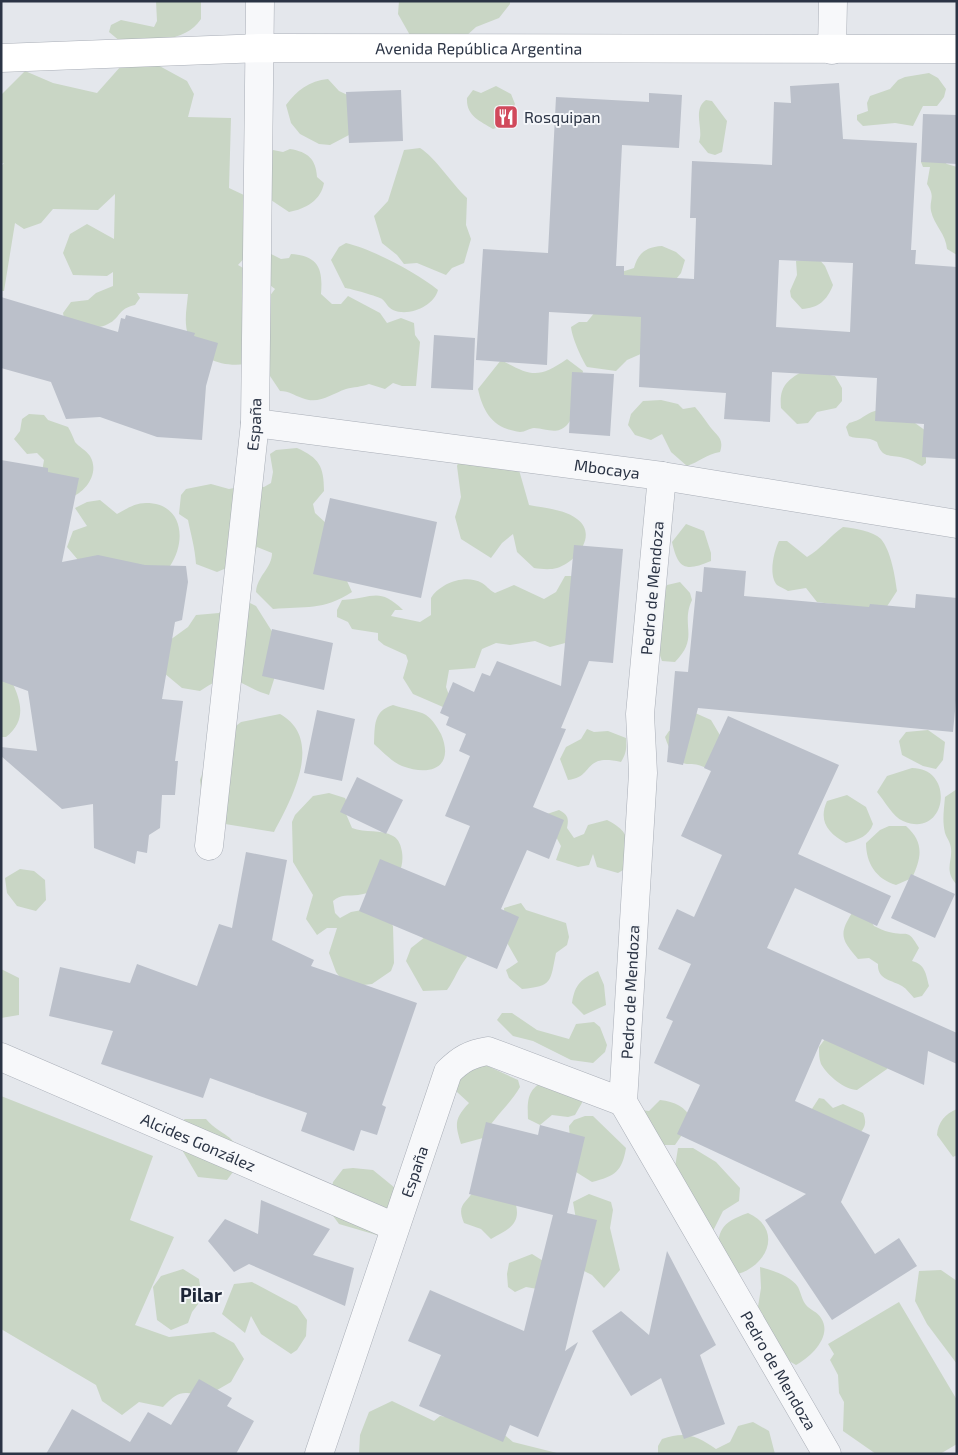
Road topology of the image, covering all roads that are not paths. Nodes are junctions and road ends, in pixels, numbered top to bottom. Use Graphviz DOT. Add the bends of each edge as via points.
graph roads {
  1 [pos="260,1"];
  2 [pos="833,1"];
  3 [pos="261,48"];
  4 [pos="957,49"];
  5 [pos="832,50"];
  6 [pos="1,58"];
  7 [pos="255,423"];
  8 [pos="662,476"];
  9 [pos="957,524"];
  10 [pos="209,846"];
  11 [pos="1,1057"];
  12 [pos="623,1102"];
  13 [pos="395,1227"];
  14 [pos="319,1454"];
  15 [pos="827,1454"];
  1 -- 3 [label="street, España"];
  2 -- 5 [label="street"];
  3 -- 5 [label="main road, Avenida República Argentina"];
  3 -- 6 [label="main road, Avenida República Argentina"];
  3 -- 7 [label="street, España"];
  4 -- 5 [label="main road, Avenida República Argentina"];
  7 -- 8 [label="street, Mbocaya"];
  7 -- 10 [label="street, España"];
  8 -- 9 [label="street, Mbocaya"];
  8 -- 12 [label="street, Pedro de Mendoza" via="640,714 643,773"];
  11 -- 13 [label="street, Alcides González"];
  12 -- 13 [label="street, España" via="488,1051 459,1060 448,1072"];
  12 -- 15 [label="street, Pedro de Mendoza"];
  13 -- 14 [label="street, España"];
}
